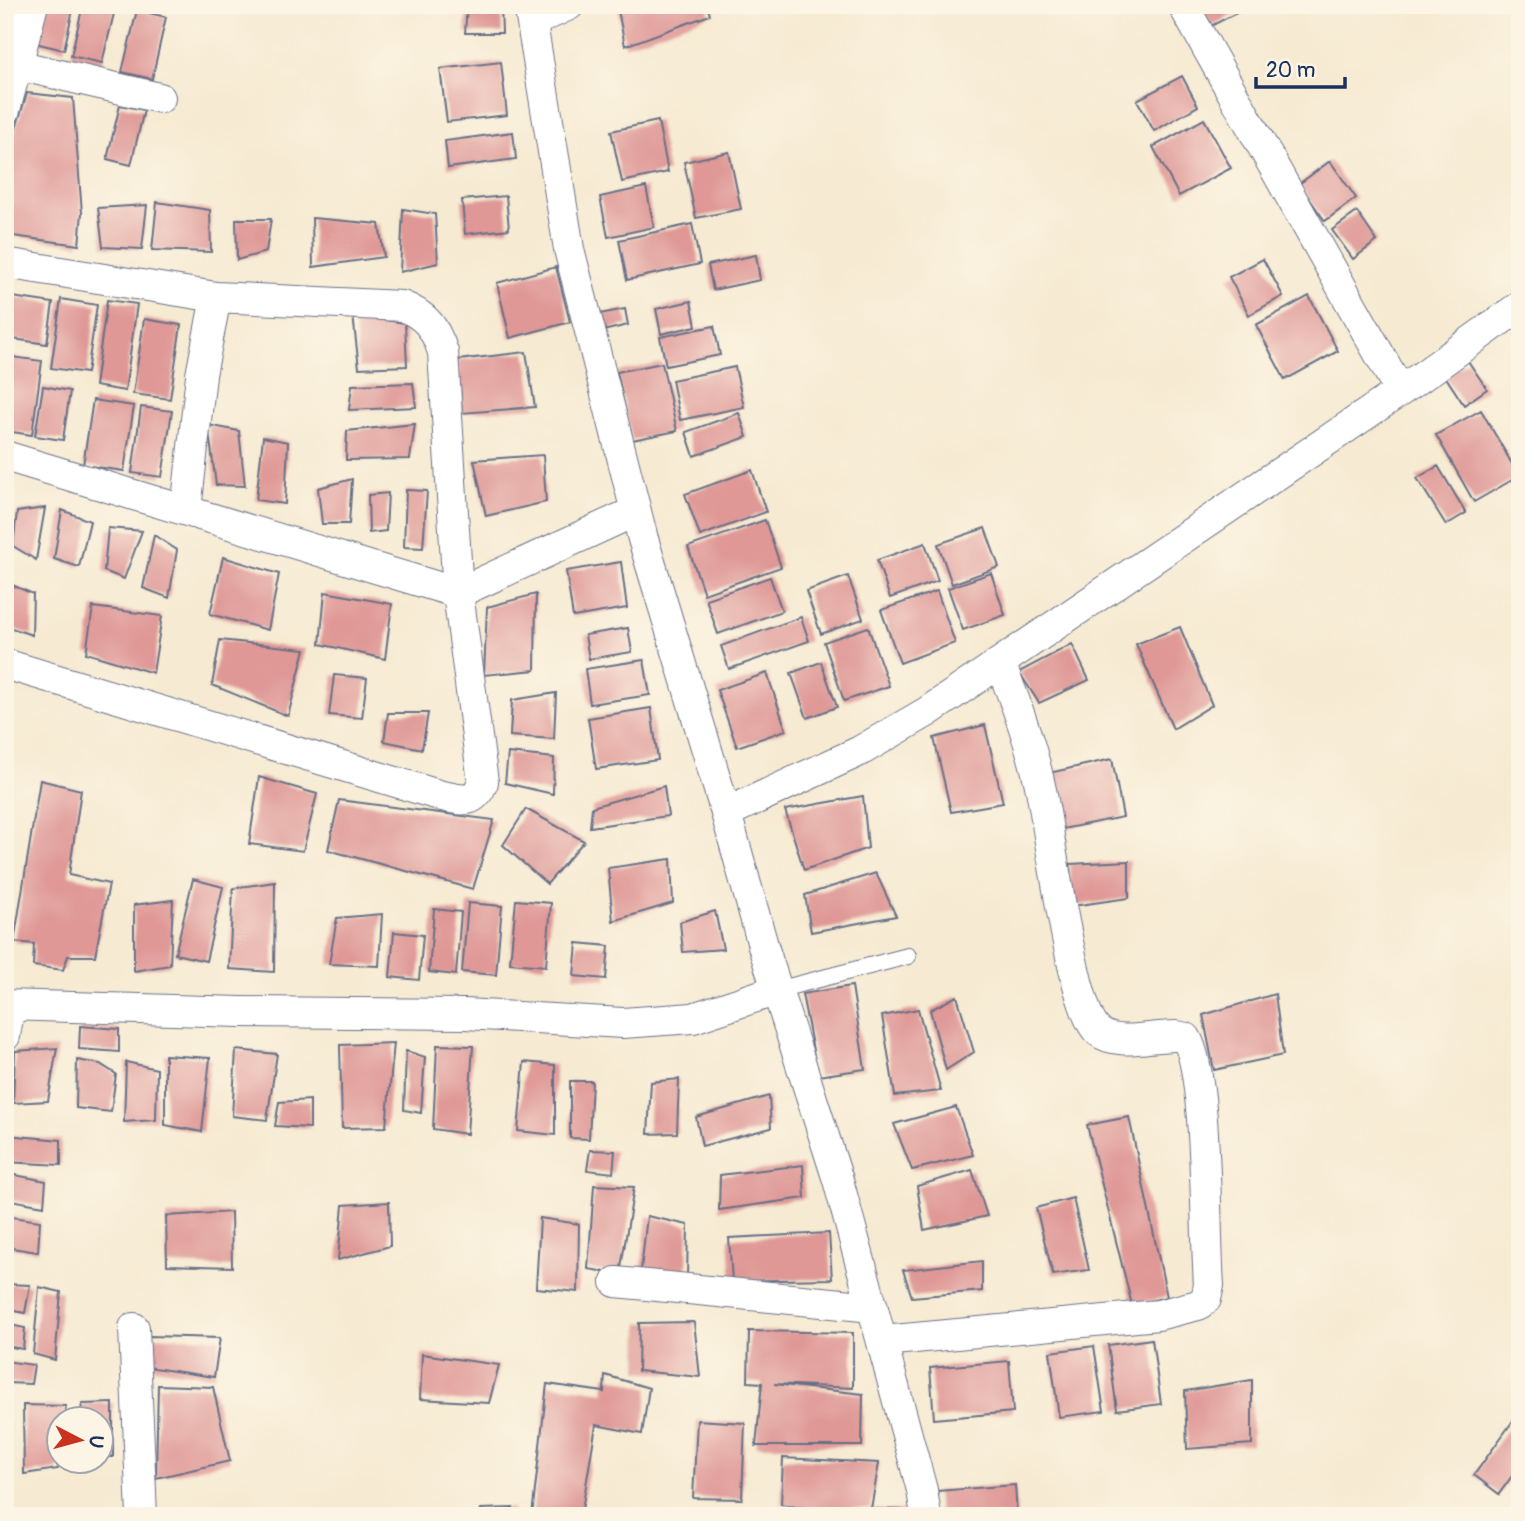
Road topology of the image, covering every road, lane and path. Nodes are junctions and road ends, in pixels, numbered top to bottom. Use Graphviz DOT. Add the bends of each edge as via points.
graph roads {
  1 [pos="33,5"];
  2 [pos="569,5"];
  3 [pos="1183,5"];
  4 [pos="530,13"];
  5 [pos="17,65"];
  6 [pos="160,98"];
  7 [pos="5,110"];
  8 [pos="5,262"];
  9 [pos="216,297"];
  10 [pos="1520,306"];
  11 [pos="1400,391"];
  12 [pos="5,456"];
  13 [pos="186,510"];
  14 [pos="636,511"];
  15 [pos="458,593"];
  16 [pos="1000,663"];
  17 [pos="5,664"];
  18 [pos="726,813"];
  19 [pos="908,956"];
  20 [pos="777,990"];
  21 [pos="8,1005"];
  22 [pos="5,1036"];
  23 [pos="616,1282"];
  24 [pos="873,1307"];
  25 [pos="134,1328"];
  26 [pos="883,1341"];
  27 [pos="142,1516"];
  28 [pos="926,1516"];
  1 -- 5 [label="street"];
  2 -- 4 [label="street"];
  3 -- 11 [label="street"];
  4 -- 14 [label="street" via="569,249"];
  5 -- 6 [label="street"];
  5 -- 7 [label="street"];
  8 -- 9 [label="street"];
  9 -- 13 [label="street" via="201,375"];
  9 -- 15 [label="street" via="402,306 430,323 443,352"];
  10 -- 11 [label="street"];
  11 -- 16 [label="street"];
  12 -- 13 [label="street"];
  13 -- 15 [label="street"];
  14 -- 15 [label="street"];
  14 -- 18 [label="street"];
  15 -- 17 [label="street" via="483,782 478,795 470,799 442,796 282,750"];
  16 -- 18 [label="street" via="860,751"];
  16 -- 26 [label="street" via="1024,723 1041,789 1076,975 1091,1024 1114,1039 1177,1036 1186,1038 1193,1049 1209,1285 1206,1299 1198,1305 1158,1315"];
  18 -- 20 [label="street"];
  19 -- 20 [label="lane"];
  20 -- 21 [label="street" via="693,1018 623,1023 466,1014"];
  20 -- 24 [label="street"];
  21 -- 22 [label="street"];
  23 -- 24 [label="street"];
  24 -- 26 [label="street"];
  25 -- 27 [label="street"];
  26 -- 28 [label="street"];
}
